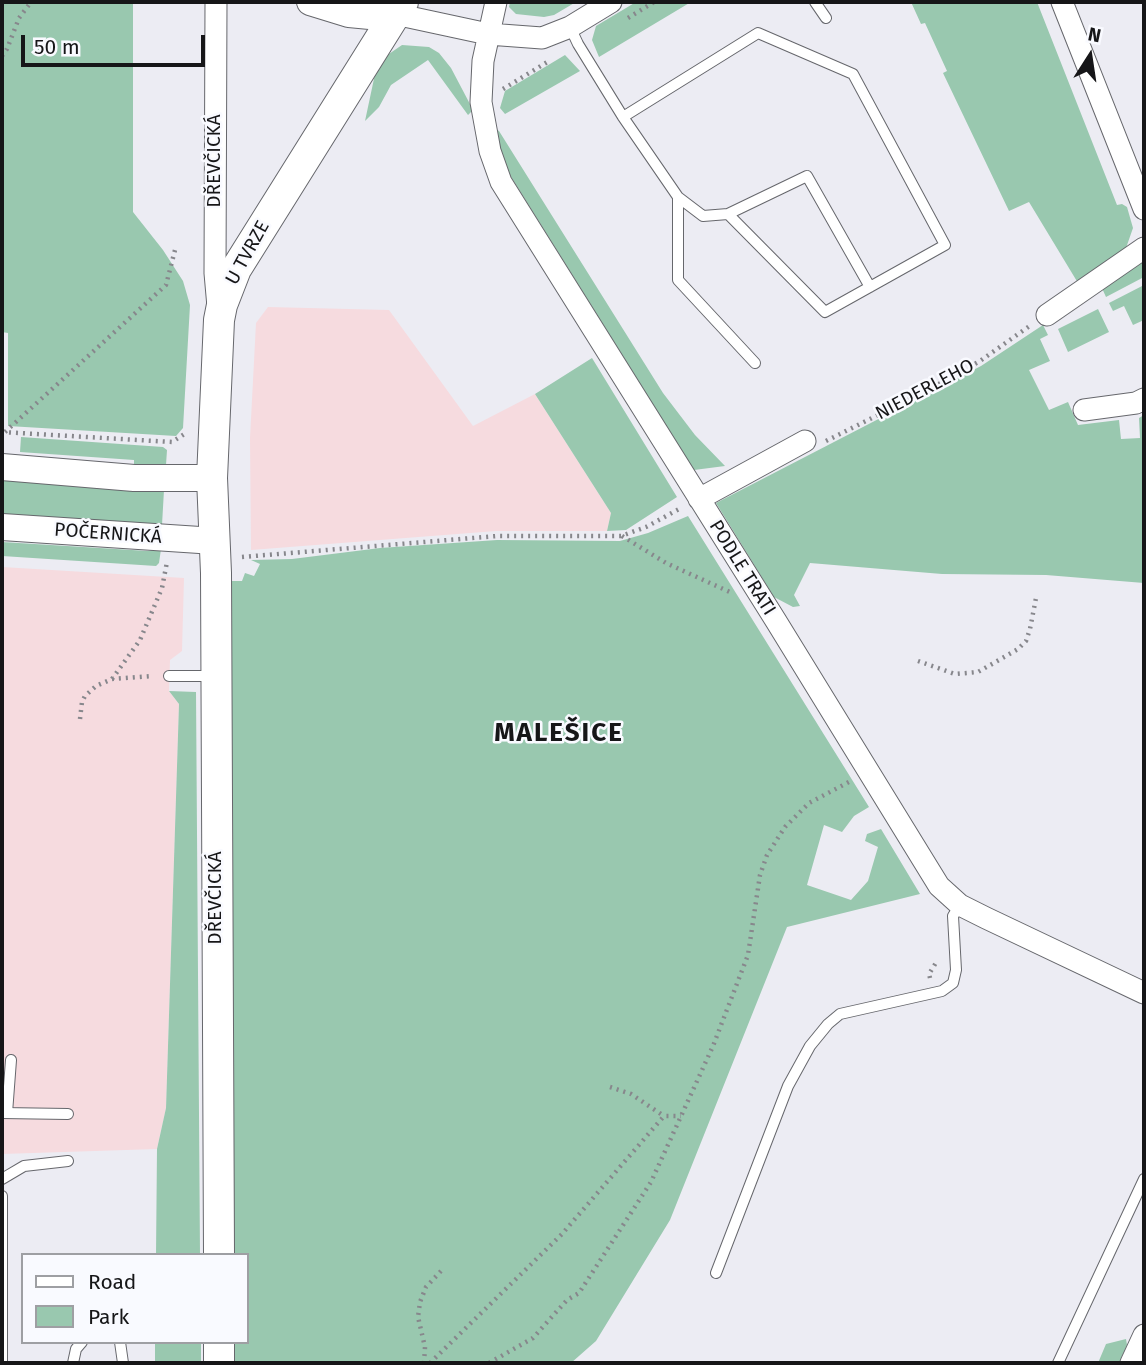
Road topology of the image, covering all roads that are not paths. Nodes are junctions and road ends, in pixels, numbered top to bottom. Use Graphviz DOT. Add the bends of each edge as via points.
graph roads {
  1 [pos="216,2"];
  2 [pos="310,2"];
  3 [pos="496,2"];
  4 [pos="611,2"];
  5 [pos="815,2"];
  6 [pos="1062,2"];
  7 [pos="386,8"];
  8 [pos="826,18"];
  9 [pos="570,27"];
  10 [pos="488,34"];
  11 [pos="623,117"];
  12 [pos="678,197"];
  13 [pos="1144,209"];
  14 [pos="728,214"];
  15 [pos="1144,248"];
  16 [pos="870,287"];
  17 [pos="1046,315"];
  18 [pos="219,320"];
  19 [pos="755,363"];
  20 [pos="1144,399"];
  21 [pos="1084,410"];
  22 [pos="804,441"];
  23 [pos="2,467"];
  24 [pos="212,478"];
  25 [pos="699,499"];
  26 [pos="2,527"];
  27 [pos="227,549"];
  28 [pos="169,676"];
  29 [pos="215,676"];
  30 [pos="960,905"];
  31 [pos="1144,993"];
  32 [pos="11,1060"];
  33 [pos="4,1113"];
  34 [pos="68,1114"];
  35 [pos="68,1161"];
  36 [pos="2,1179"];
  37 [pos="1144,1179"];
  38 [pos="2,1196"];
  39 [pos="219,1253"];
  40 [pos="716,1273"];
  41 [pos="1144,1335"];
  42 [pos="80,1344"];
  43 [pos="120,1344"];
  44 [pos="219,1344"];
  45 [pos="2,1363"];
  46 [pos="72,1363"];
  47 [pos="123,1363"];
  48 [pos="219,1363"];
  49 [pos="1058,1363"];
  50 [pos="1131,1363"];
  1 -- 18 [label="street, DŘEVČICKÁ" via="215,274"];
  2 -- 7 [label="street" via="349,14"];
  3 -- 10 [label="street, PODLE TRATI"];
  4 -- 9 [label="street"];
  5 -- 8 [label="lane"];
  6 -- 13 [label="street"];
  7 -- 10 [label="street"];
  7 -- 18 [label="main road, U TVRZE" via="236,269"];
  9 -- 10 [label="street" via="542,38"];
  9 -- 11 [label="lane"];
  10 -- 25 [label="street, PODLE TRATI" via="481,102 497,173"];
  11 -- 12 [label="lane"];
  11 -- 16 [label="lane" via="758,33 853,74 945,245"];
  12 -- 14 [label="lane" via="703,216"];
  12 -- 19 [label="lane" via="678,280"];
  14 -- 16 [label="lane" via="825,312"];
  14 -- 16 [label="lane" via="807,176"];
  15 -- 17 [label="street"];
  18 -- 24 [label="main road, U TVRZE"];
  20 -- 21 [label="street"];
  22 -- 25 [label="street"];
  23 -- 24 [label="street" via="134,478"];
  24 -- 27 [label="main road, U TVRZE"];
  25 -- 30 [label="street, PODLE TRATI" via="939,886"];
  26 -- 27 [label="street, POČERNICKÁ"];
  27 -- 29 [label="main road, DŘEVČICKÁ"];
  28 -- 29 [label="lane"];
  29 -- 39 [label="main road, DŘEVČICKÁ"];
  30 -- 31 [label="street, PODLE TRATI"];
  30 -- 40 [label="lane" via="953,916 953,983 942,991 840,1014 810,1046 788,1086"];
  32 -- 33 [label="lane"];
  33 -- 34 [label="lane"];
  35 -- 36 [label="lane" via="24,1166"];
  37 -- 49 [label="lane"];
  38 -- 45 [label="lane"];
  41 -- 50 [label="street"];
  42 -- 46 [label="lane"];
  43 -- 47 [label="lane"];
  44 -- 48 [label="main road"];
}
